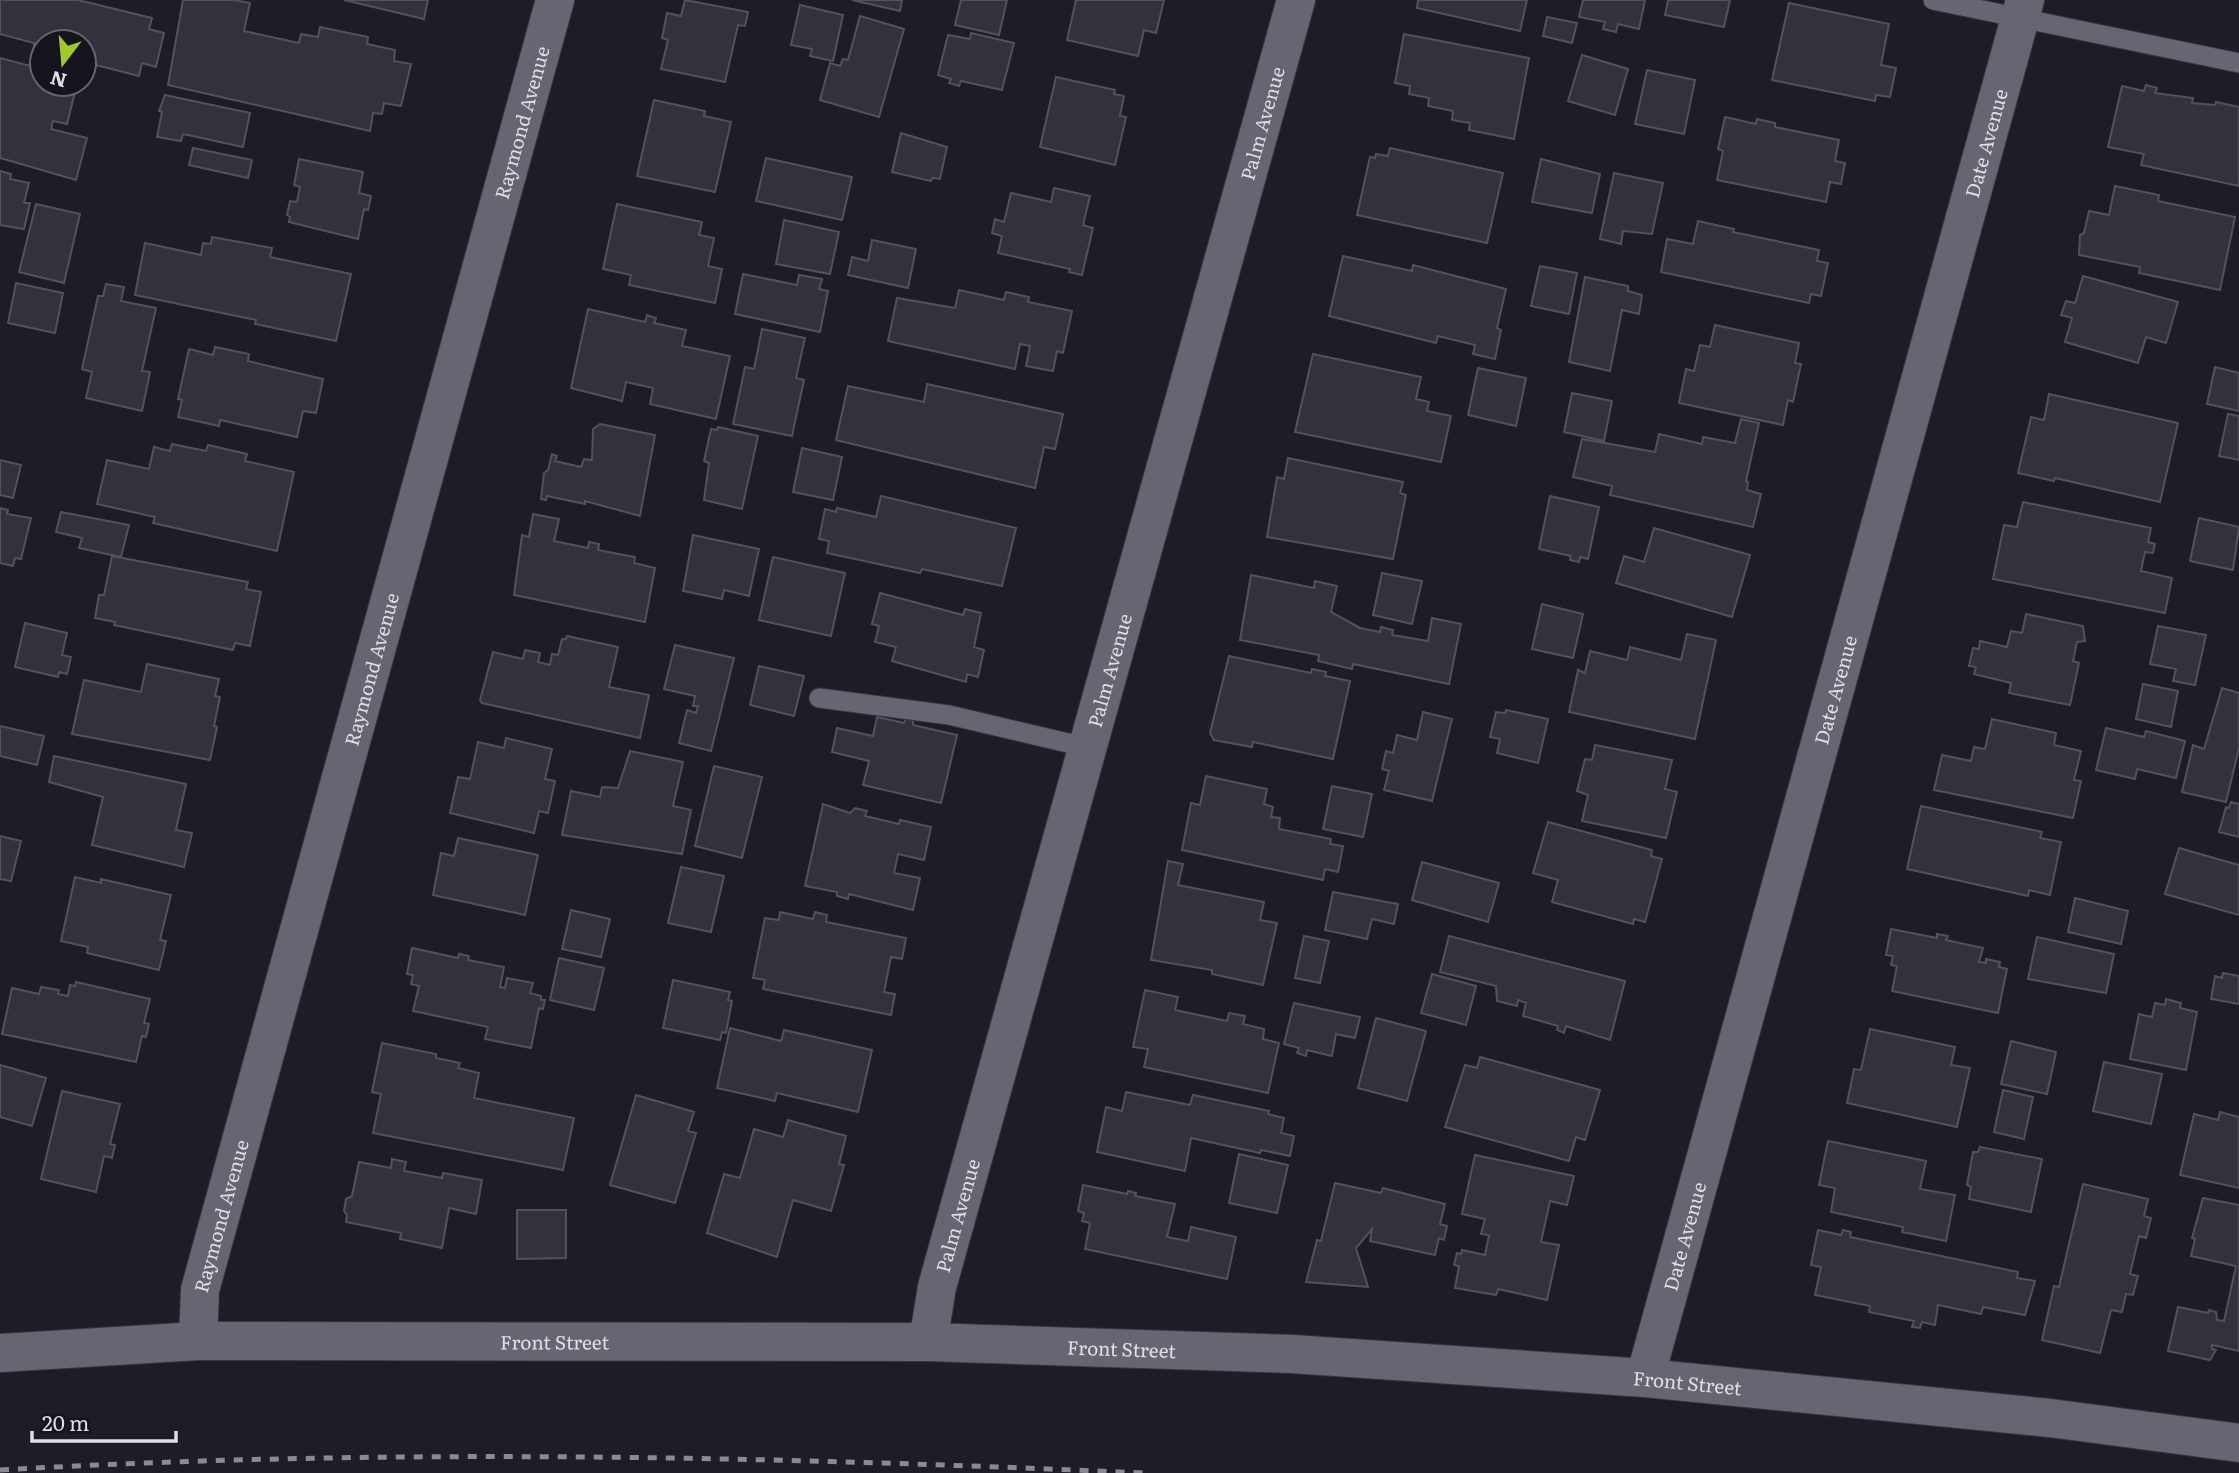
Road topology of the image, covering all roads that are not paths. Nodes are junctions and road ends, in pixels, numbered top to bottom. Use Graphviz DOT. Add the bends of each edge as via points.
graph roads {
  1 [pos="555,0"];
  2 [pos="1296,0"];
  3 [pos="1933,0"];
  4 [pos="2022,9"];
  5 [pos="2239,63"];
  6 [pos="819,698"];
  7 [pos="1088,748"];
  8 [pos="198,1341"];
  9 [pos="928,1342"];
  10 [pos="0,1353"];
  11 [pos="1645,1378"];
  12 [pos="2239,1443"];
  1 -- 8 [label="street, Raymond Avenue" via="200,1290"];
  2 -- 7 [label="street, Palm Avenue"];
  3 -- 4 [label="lane"];
  4 -- 5 [label="lane"];
  4 -- 11 [label="street, Date Avenue"];
  6 -- 7 [label="lane" via="949,715"];
  7 -- 9 [label="street, Palm Avenue" via="937,1287"];
  8 -- 9 [label="street, Front Street"];
  8 -- 10 [label="street, Front Street"];
  9 -- 11 [label="street, Front Street" via="1292,1354"];
  11 -- 12 [label="street, Front Street" via="2050,1418"];
}
